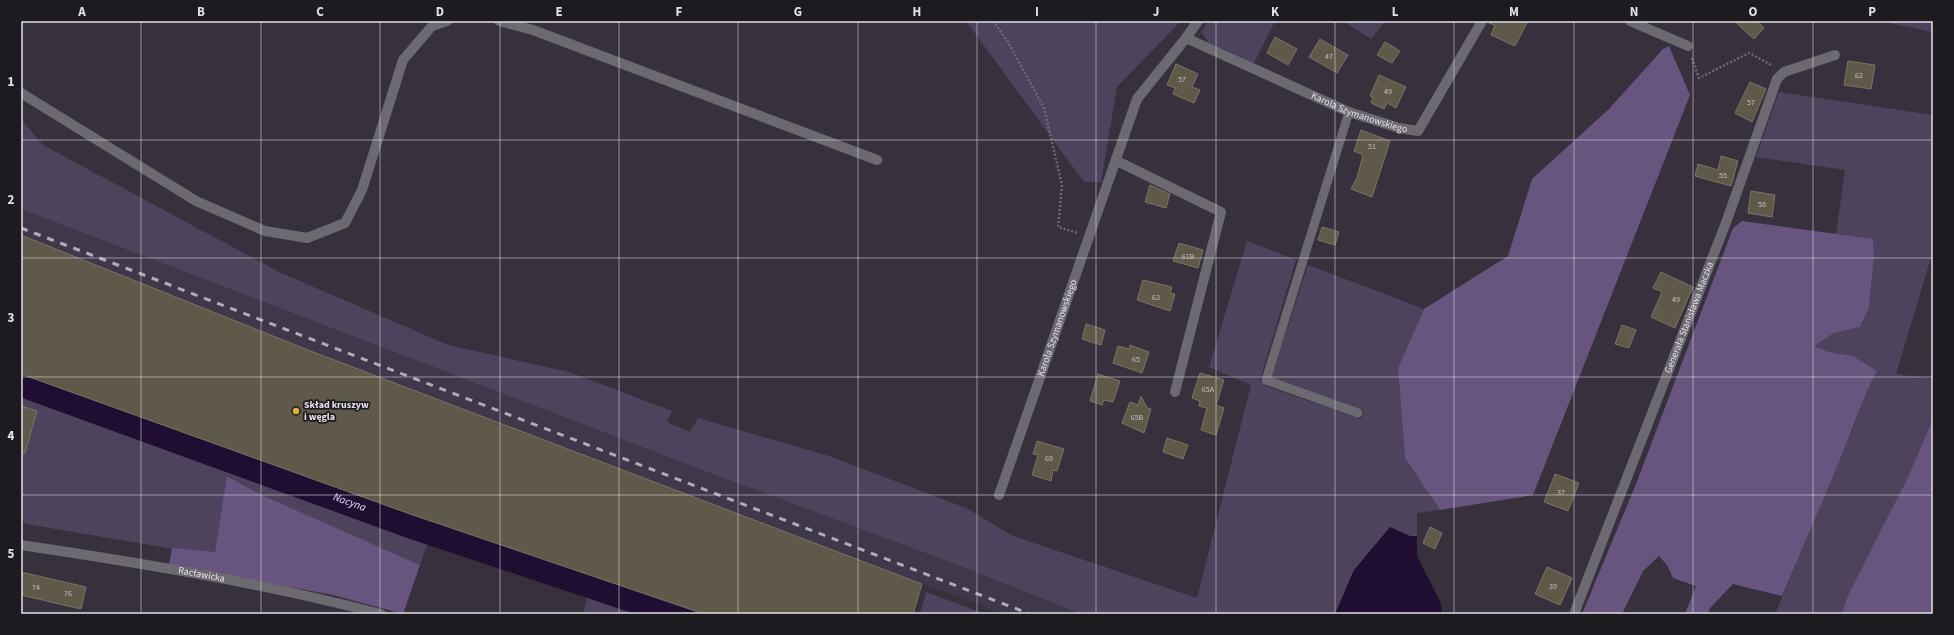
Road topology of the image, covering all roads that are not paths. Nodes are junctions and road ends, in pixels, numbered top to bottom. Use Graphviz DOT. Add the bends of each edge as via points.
graph roads {
  1 [pos="447,21"];
  2 [pos="499,21"];
  3 [pos="1198,21"];
  4 [pos="1482,21"];
  5 [pos="1630,21"];
  6 [pos="1186,38"];
  7 [pos="1688,46"];
  8 [pos="1835,55"];
  9 [pos="21,93"];
  10 [pos="1349,112"];
  11 [pos="876,160"];
  12 [pos="1117,161"];
  13 [pos="1175,392"];
  14 [pos="1358,413"];
  15 [pos="999,495"];
  16 [pos="21,545"];
  17 [pos="381,614"];
  18 [pos="1574,614"];
  1 -- 9 [label="street" via="432,26 404,60 362,190 345,223 307,238 265,231 196,201"];
  2 -- 11 [label="street" via="533,30"];
  3 -- 6 [label="street, Karola Szymanowskiego"];
  4 -- 10 [label="street, Karola Szymanowskiego" via="1418,131 1399,128"];
  5 -- 7 [label="street"];
  6 -- 10 [label="street, Karola Szymanowskiego"];
  6 -- 12 [label="street, Karola Szymanowskiego" via="1137,99"];
  8 -- 18 [label="street, Generała Stanisława Maczka" via="1784,72 1777,79 1727,220"];
  10 -- 14 [label="lane" via="1266,380"];
  12 -- 13 [label="street" via="1221,212"];
  12 -- 15 [label="street, Karola Szymanowskiego"];
  16 -- 17 [label="street, Racławicka" via="216,578"];
}
